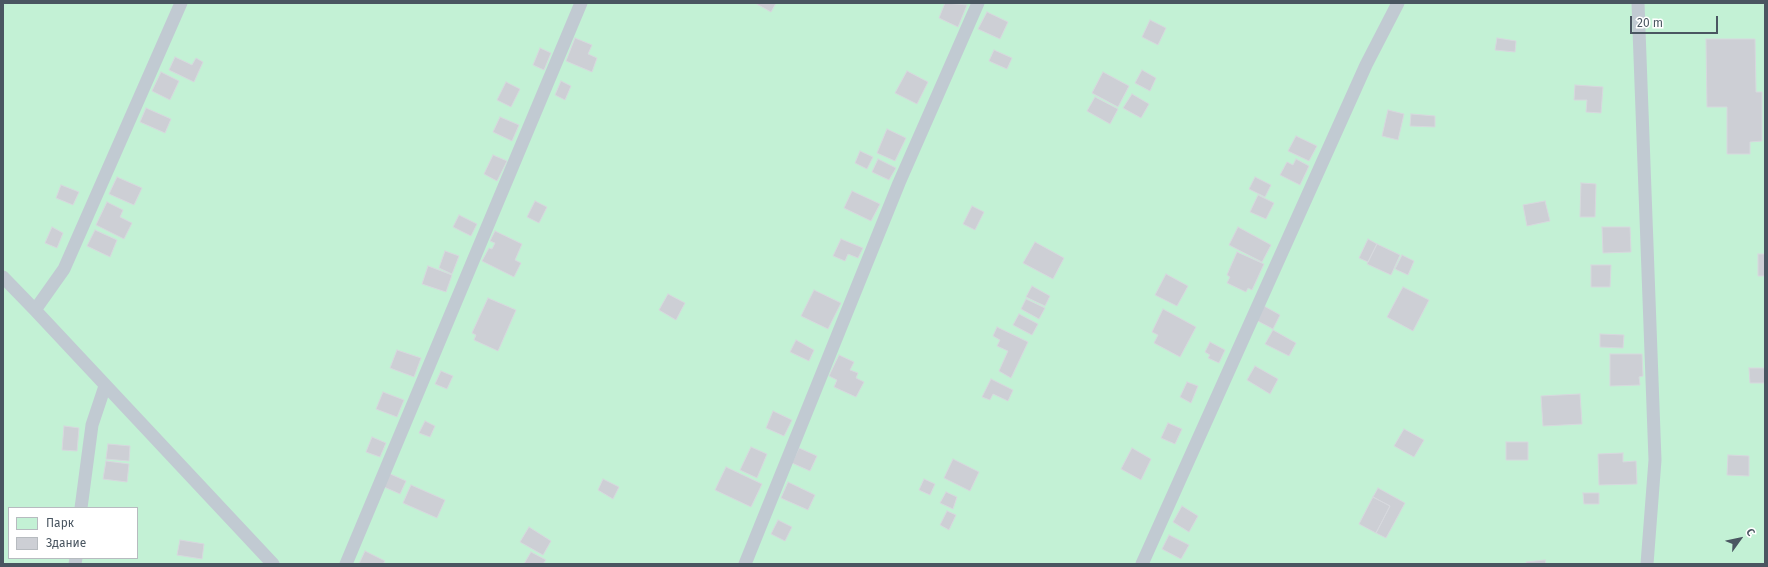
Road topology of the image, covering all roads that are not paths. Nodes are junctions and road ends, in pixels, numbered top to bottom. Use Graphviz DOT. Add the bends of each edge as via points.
graph roads {
  1 [pos="181,3"];
  2 [pos="581,3"];
  3 [pos="978,3"];
  4 [pos="1398,3"];
  5 [pos="1638,3"];
  6 [pos="3,277"];
  7 [pos="35,310"];
  8 [pos="105,386"];
  9 [pos="81,507"];
  10 [pos="273,564"];
  11 [pos="346,564"];
  12 [pos="746,564"];
  13 [pos="1142,564"];
  14 [pos="1646,564"];
  1 -- 7 [label="lane" via="64,269"];
  2 -- 11 [label="lane"];
  3 -- 12 [label="lane" via="899,183"];
  4 -- 13 [label="lane" via="1366,65"];
  5 -- 14 [label="lane" via="1655,460"];
  6 -- 7 [label="lane"];
  7 -- 8 [label="lane"];
  8 -- 9 [label="lane" via="92,425"];
  8 -- 10 [label="lane"];
}
